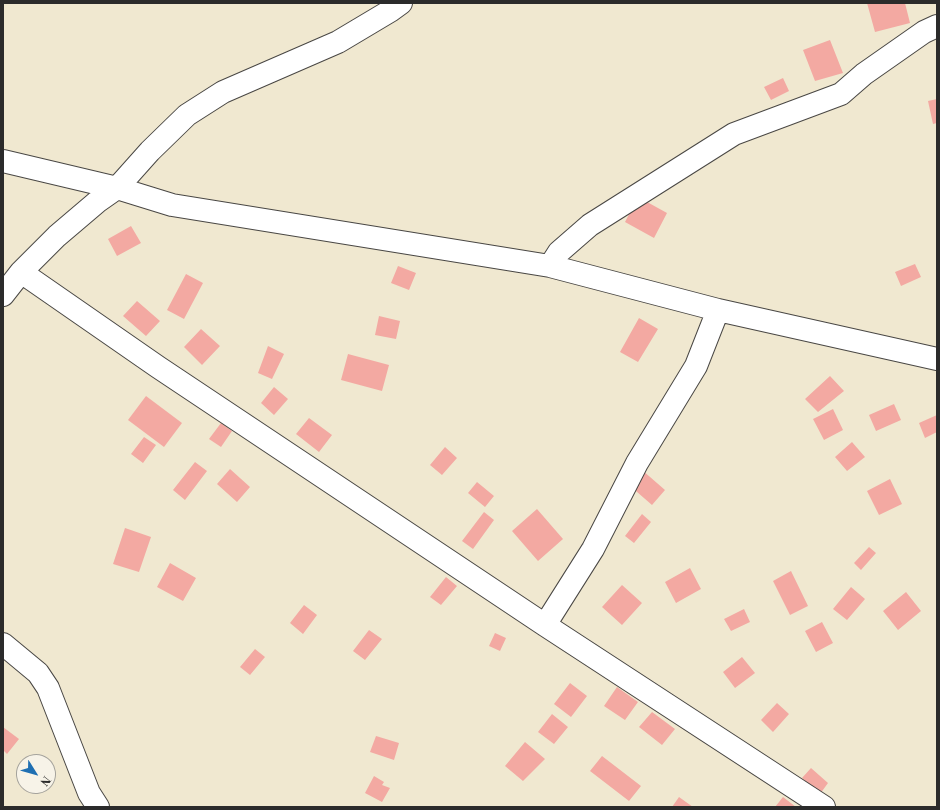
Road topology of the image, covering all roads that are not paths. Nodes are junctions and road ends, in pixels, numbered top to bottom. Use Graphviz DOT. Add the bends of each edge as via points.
graph roads {
  1 [pos="401,3"];
  2 [pos="937,26"];
  3 [pos="3,161"];
  4 [pos="117,188"];
  5 [pos="550,266"];
  6 [pos="21,272"];
  7 [pos="3,295"];
  8 [pos="718,310"];
  9 [pos="937,359"];
  10 [pos="545,625"];
  11 [pos="3,644"];
  12 [pos="98,807"];
  13 [pos="824,807"];
  1 -- 4 [label="street" via="338,42 223,92 187,115"];
  2 -- 5 [label="street" via="924,32 864,74 841,94 734,134 590,225 559,252"];
  3 -- 4 [label="street"];
  4 -- 5 [label="street" via="172,205"];
  4 -- 6 [label="street" via="57,236"];
  5 -- 8 [label="street"];
  6 -- 7 [label="street"];
  6 -- 10 [label="street" via="158,367"];
  8 -- 9 [label="street"];
  8 -- 10 [label="street" via="696,366 637,463 594,549"];
  10 -- 13 [label="street"];
  11 -- 12 [label="street" via="38,673 48,688 88,793"];
}
